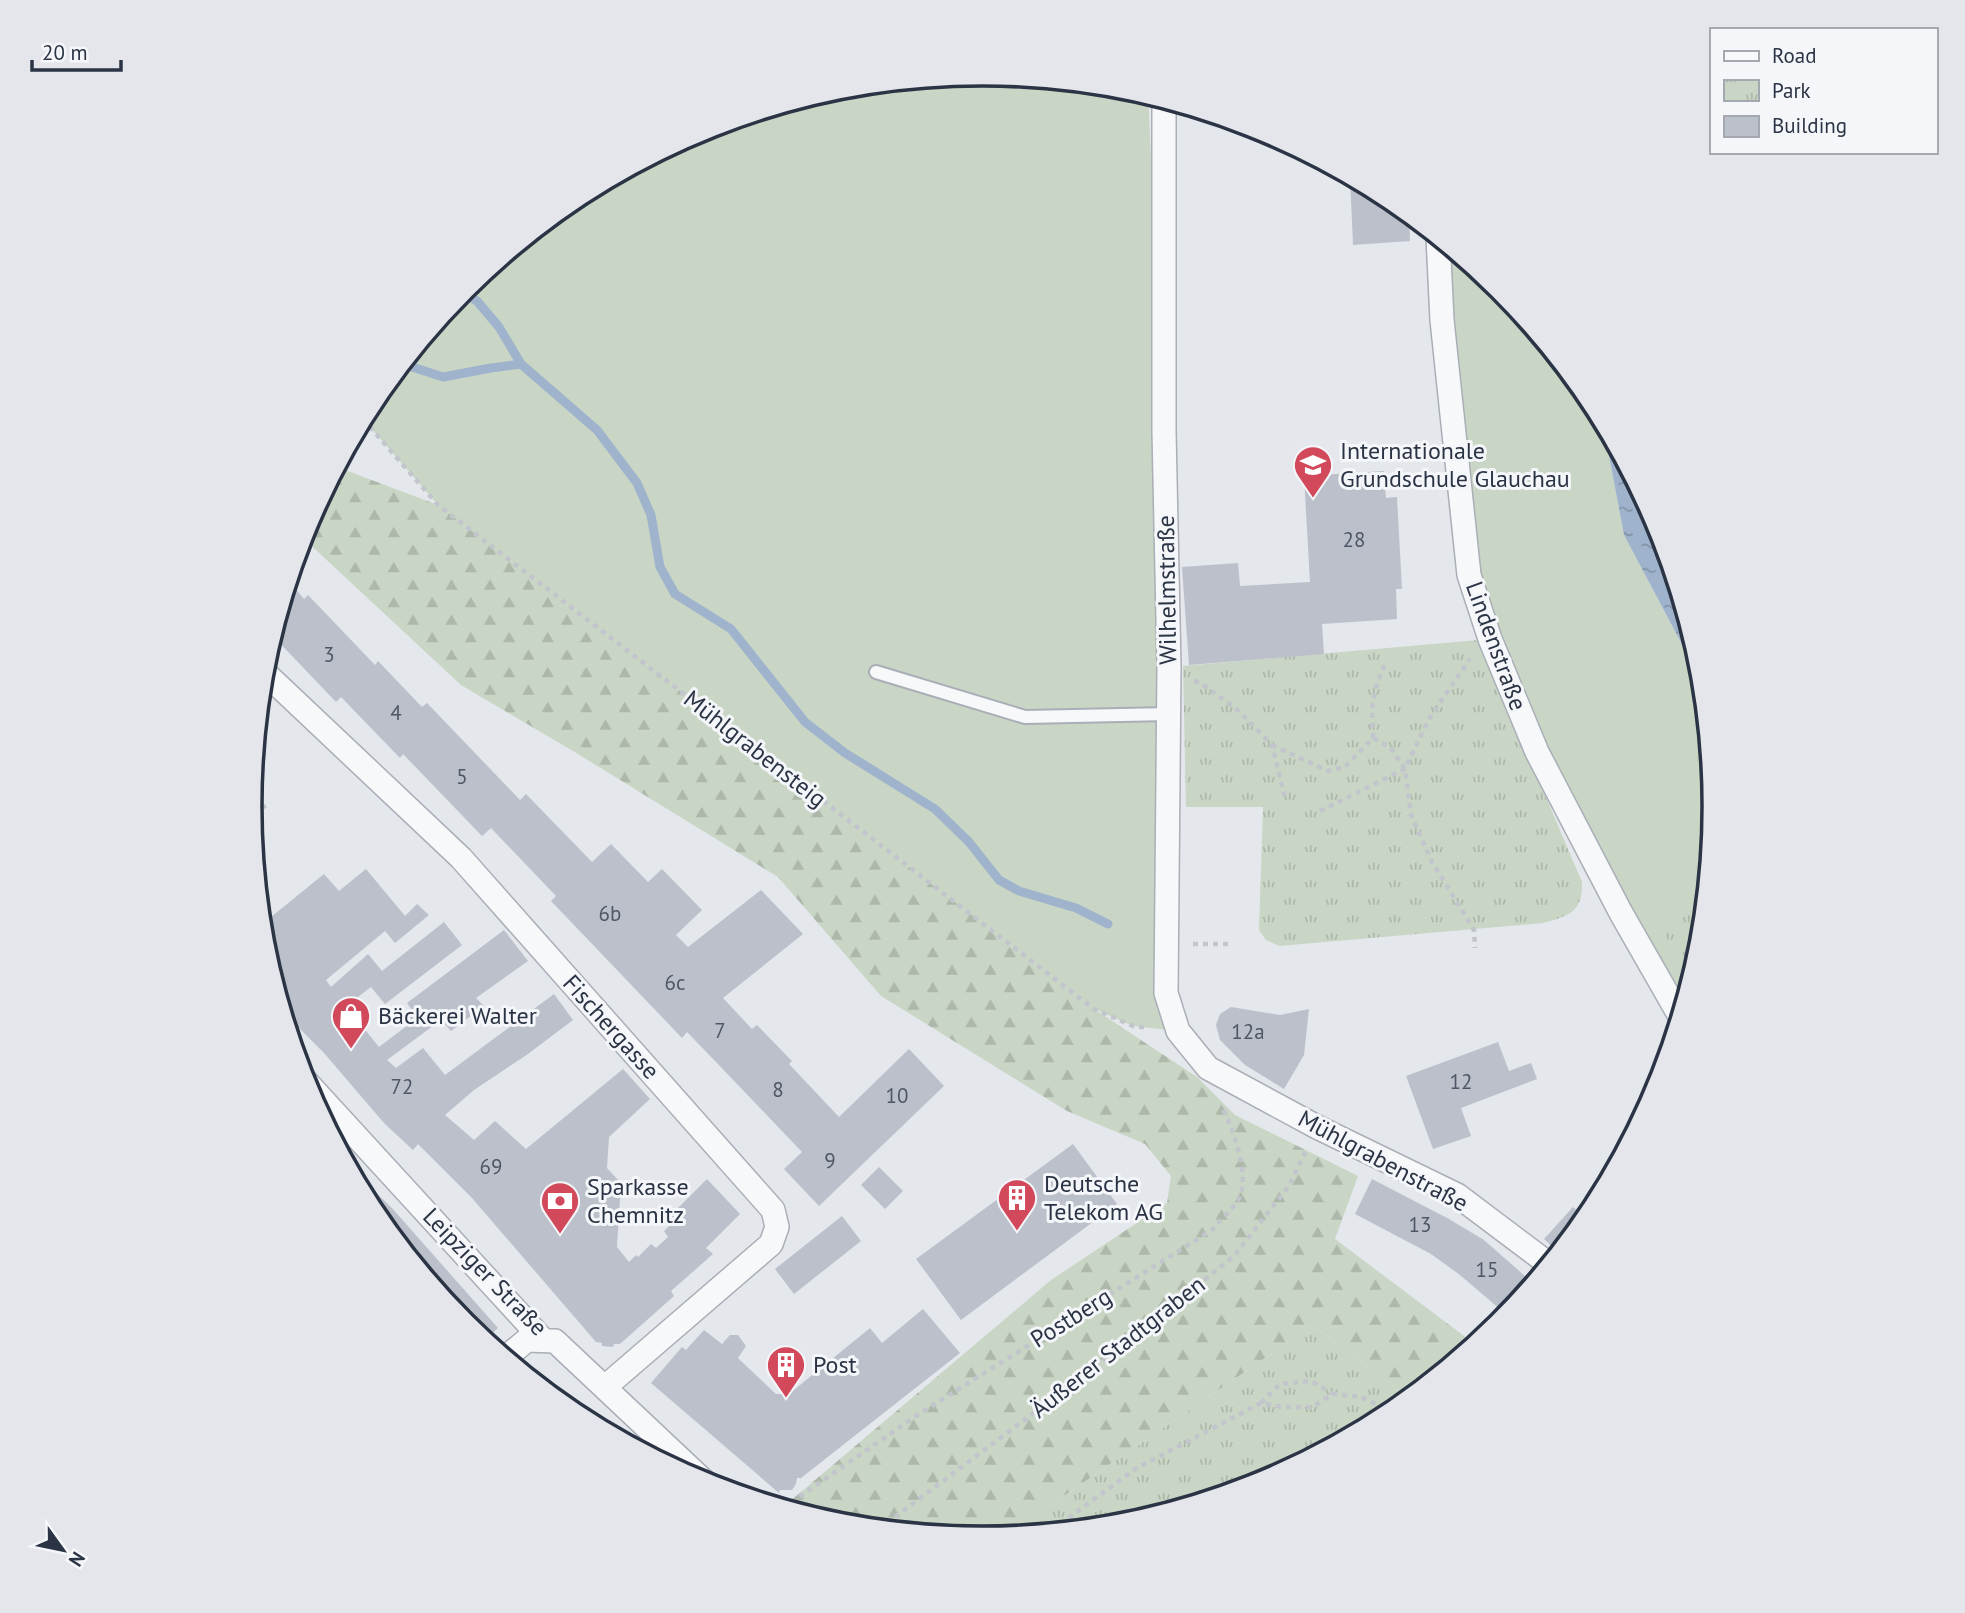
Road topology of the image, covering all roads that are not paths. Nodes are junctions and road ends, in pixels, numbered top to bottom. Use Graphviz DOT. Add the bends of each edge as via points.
graph roads {
  1 [pos="1164,109"];
  2 [pos="1439,249"];
  3 [pos="876,672"];
  4 [pos="273,681"];
  5 [pos="1169,714"];
  6 [pos="1675,1007"];
  7 [pos="1208,1068"];
  8 [pos="327,1104"];
  9 [pos="1542,1259"];
  10 [pos="543,1340"];
  11 [pos="512,1352"];
  12 [pos="605,1387"];
  13 [pos="683,1462"];
  1 -- 5 [label="street, Wilhelmstraße"];
  2 -- 6 [label="street, Lindenstraße" via="1469,575 1492,645 1537,752"];
  3 -- 5 [label="lane" via="1025,717"];
  4 -- 12 [label="street, Fischergasse" via="461,858 773,1210 778,1227 771,1244"];
  5 -- 7 [label="street, Wilhelmstraße" via="1166,993 1178,1031"];
  7 -- 9 [label="street, Mühlgrabenstraße" via="1457,1195"];
  8 -- 10 [label="street, Leipziger Straße"];
  10 -- 11 [label="street" via="527,1340"];
  10 -- 12 [label="street, Leipziger Straße" via="555,1341"];
  12 -- 13 [label="street, Leipziger Straße"];
}
